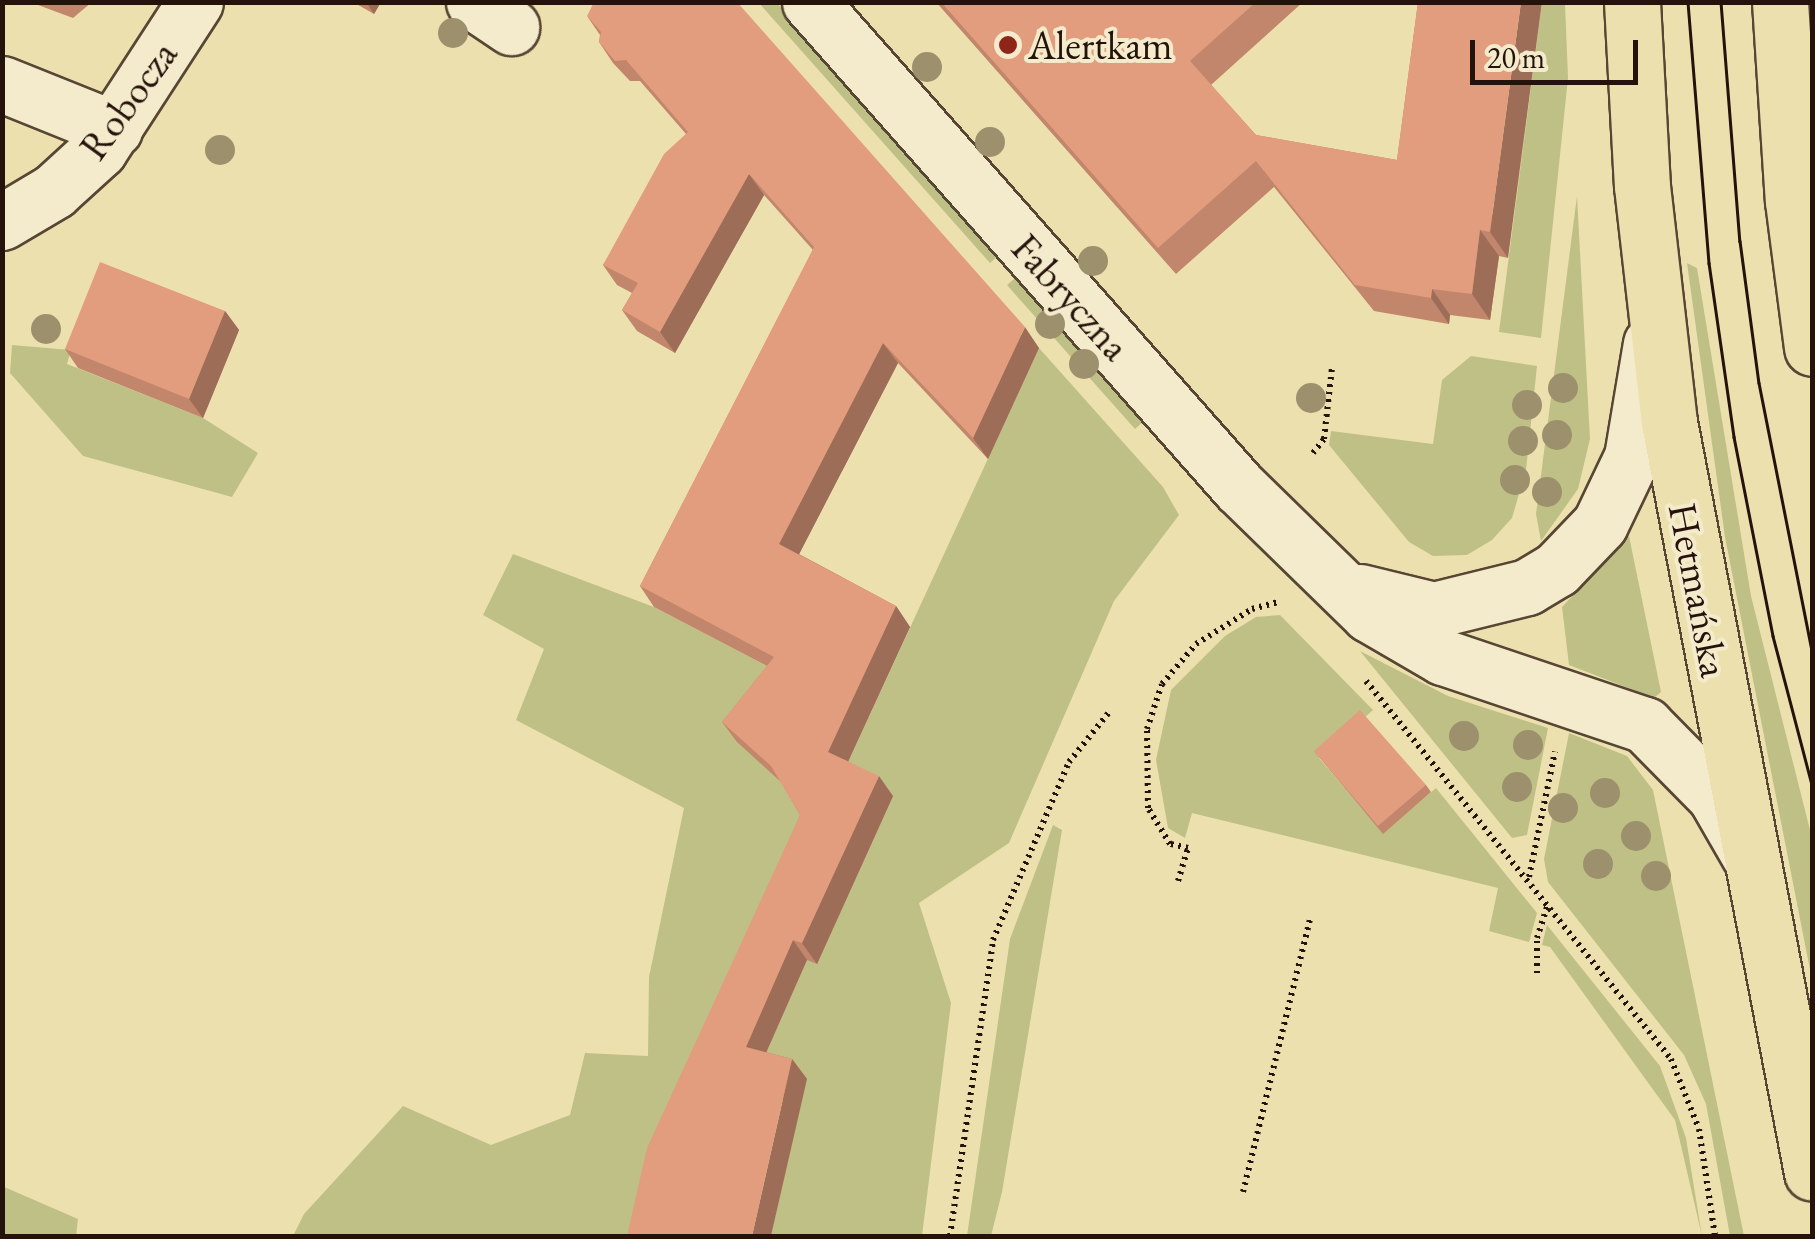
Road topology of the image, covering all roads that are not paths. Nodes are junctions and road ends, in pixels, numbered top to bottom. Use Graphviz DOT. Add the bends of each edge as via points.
graph roads {
  1 [pos="195,2"];
  2 [pos="810,2"];
  3 [pos="1632,2"];
  4 [pos="1780,2"];
  5 [pos="2,84"];
  6 [pos="114,129"];
  7 [pos="2,222"];
  8 [pos="1651,281"];
  9 [pos="1812,348"];
  10 [pos="1338,584"];
  11 [pos="1753,863"];
  12 [pos="1812,1172"];
  1 -- 6 [label="street, Robocza"];
  2 -- 10 [label="street, Fabryczna" via="1240,487"];
  3 -- 8 [label="main road, Hetmańska"];
  4 -- 9 [label="main road" via="1792,201"];
  5 -- 6 [label="street"];
  6 -- 7 [label="street, Robocza" via="54,191"];
  8 -- 10 [label="street, Fabryczna" via="1648,383 1632,458 1580,549 1526,587 1434,610"];
  8 -- 11 [label="main road, Hetmańska" via="1690,550"];
  10 -- 11 [label="street, Fabryczna" via="1418,646 1645,725 1715,796"];
  11 -- 12 [label="main road, Hetmańska"];
}
